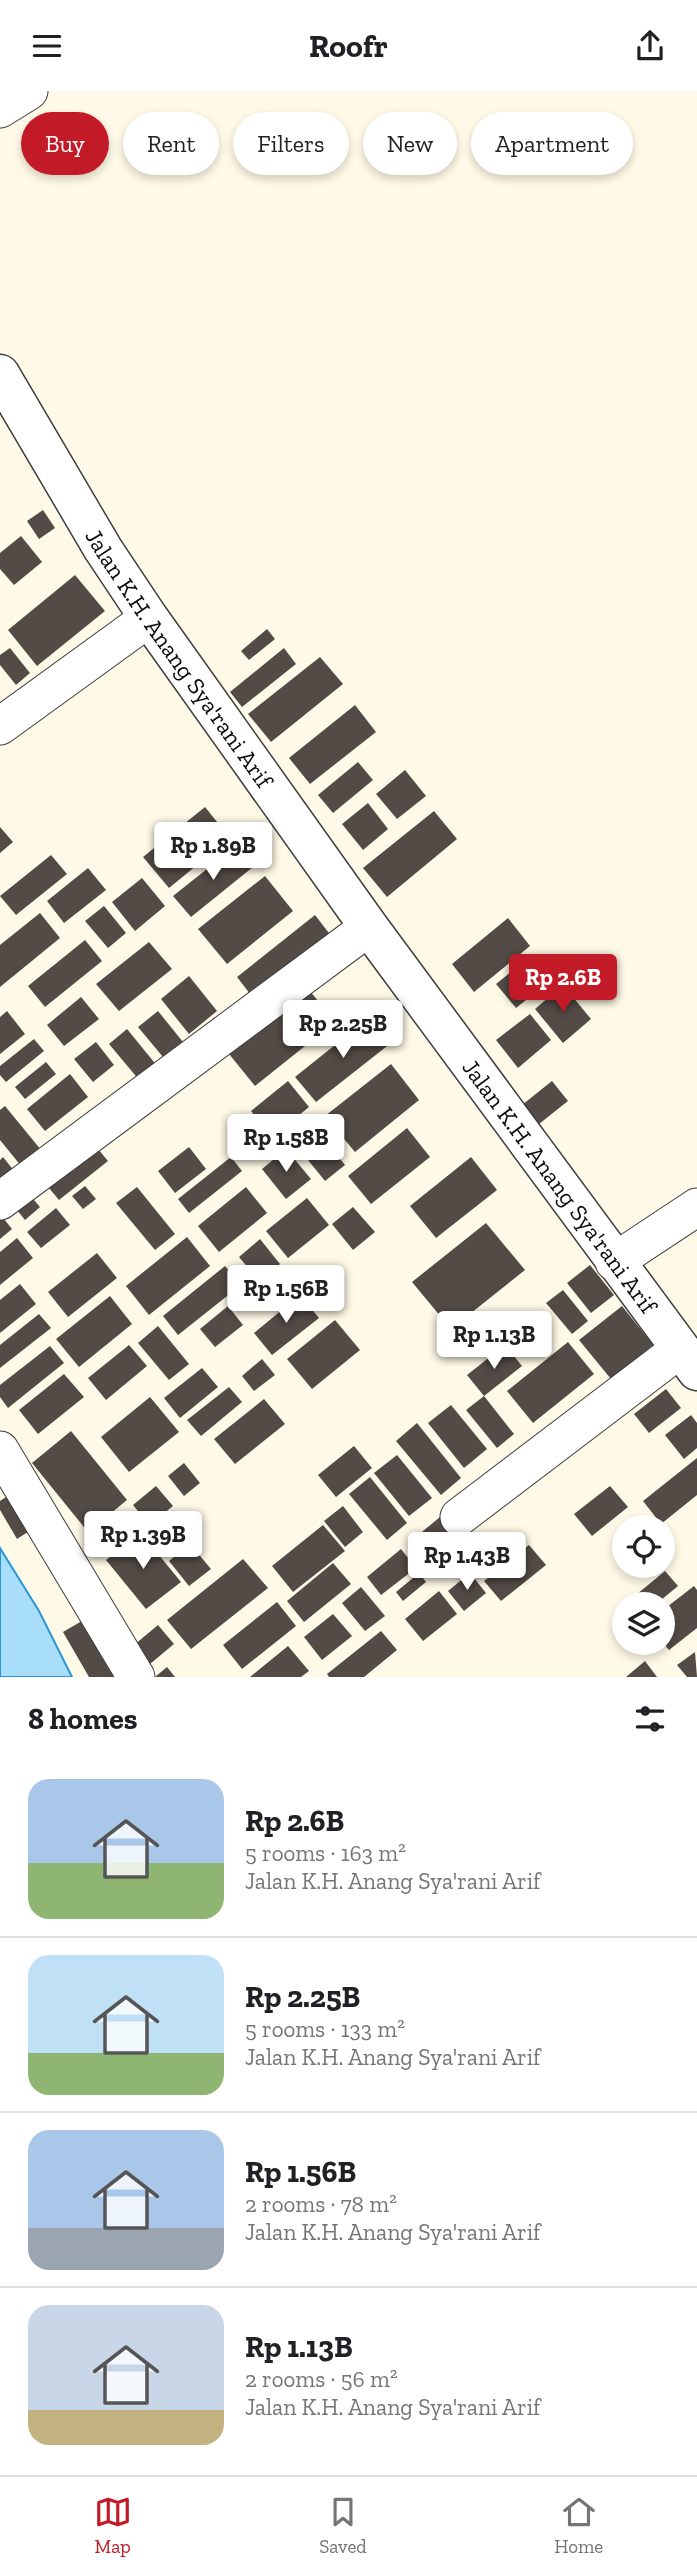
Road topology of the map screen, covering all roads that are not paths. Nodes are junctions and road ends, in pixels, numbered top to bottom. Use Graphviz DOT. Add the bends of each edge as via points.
graph roads {
  1 [pos="29,91"];
  2 [pos="0,109"];
  3 [pos="0,375"];
  4 [pos="149,618"];
  5 [pos="0,726"];
  6 [pos="369,927"];
  7 [pos="0,1201"];
  8 [pos="697,1207"];
  9 [pos="614,1262"];
  10 [pos="689,1360"];
  11 [pos="0,1450"];
  12 [pos="459,1517"];
  13 [pos="136,1677"];
  1 -- 2 [label="street"];
  3 -- 4 [label="street, Jalan K.H. Anang Sya'rani Arif"];
  4 -- 5 [label="street"];
  4 -- 6 [label="street, Jalan K.H. Anang Sya'rani Arif"];
  6 -- 7 [label="street"];
  6 -- 9 [label="street, Jalan K.H. Anang Sya'rani Arif"];
  8 -- 9 [label="street"];
  9 -- 10 [label="street, Jalan K.H. Anang Sya'rani Arif"];
  10 -- 12 [label="street"];
  11 -- 13 [label="street"];
}
